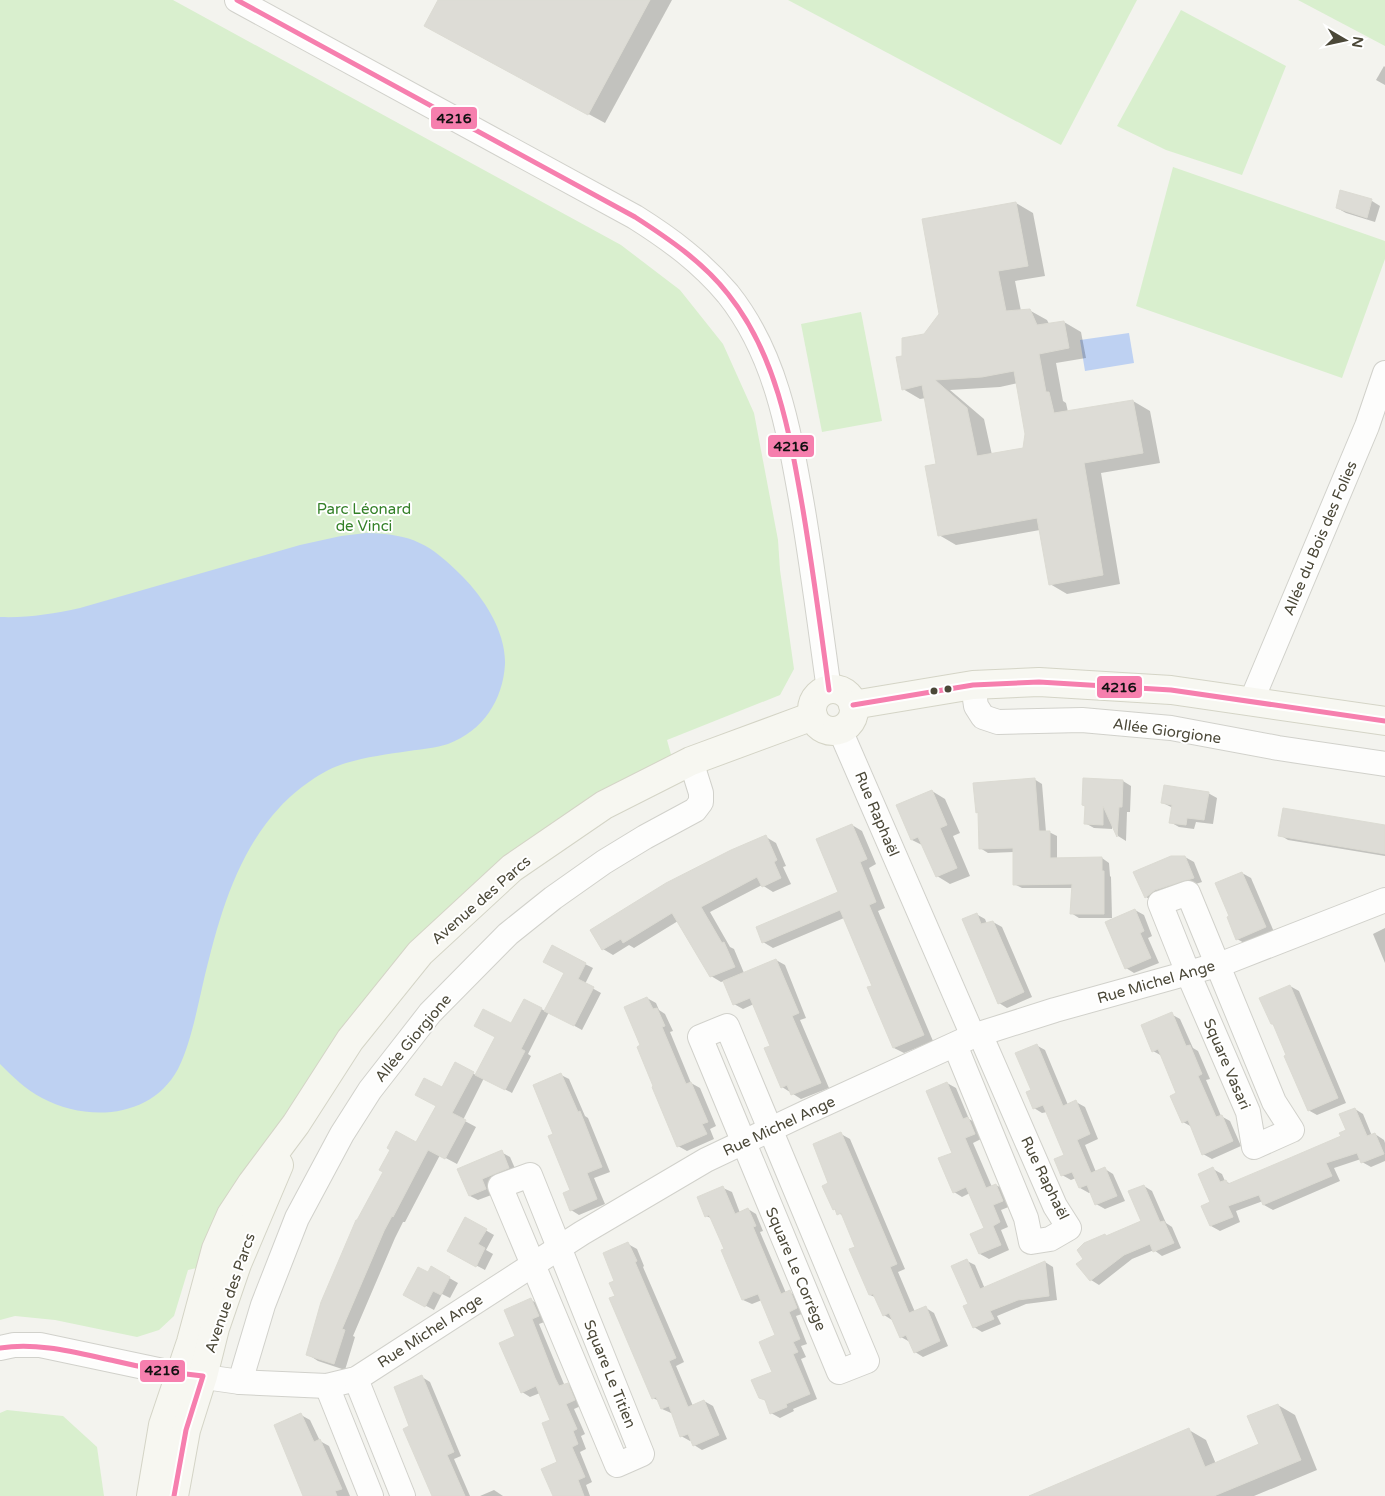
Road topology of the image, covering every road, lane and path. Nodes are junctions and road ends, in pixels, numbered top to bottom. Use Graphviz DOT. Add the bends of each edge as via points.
graph roads {
  1 [pos="237,0"];
  2 [pos="1385,373"];
  3 [pos="973,685"];
  4 [pos="829,690"];
  5 [pos="1251,702"];
  6 [pos="853,705"];
  7 [pos="813,716"];
  8 [pos="1385,721"];
  9 [pos="840,730"];
  10 [pos="691,761"];
  11 [pos="1385,764"];
  12 [pos="1385,900"];
  13 [pos="1218,964"];
  14 [pos="1188,973"];
  15 [pos="969,1038"];
  16 [pos="770,1130"];
  17 [pos="743,1142"];
  18 [pos="560,1247"];
  19 [pos="532,1265"];
  20 [pos="0,1348"];
  21 [pos="191,1375"];
  22 [pos="356,1379"];
  23 [pos="240,1382"];
  24 [pos="327,1386"];
  25 [pos="151,1496"];
  26 [pos="174,1496"];
  27 [pos="371,1496"];
  28 [pos="403,1496"];
  1 -- 4 [label="street" via="635,217 673,241 728,295 763,353 782,404 811,556"];
  2 -- 5 [label="street, Allée du Bois des Folies" via="1367,426"];
  3 -- 5 [label="street" via="1049,682 1170,690"];
  3 -- 6 [label="street"];
  3 -- 11 [label="street, Allée Giorgione" via="976,706 983,717 998,722 1082,720 1171,728"];
  4 -- 6 [label="street" via="843,692"];
  4 -- 7 [label="street" via="814,701"];
  5 -- 8 [label="street"];
  6 -- 9 [label="street" via="852,718"];
  7 -- 9 [label="street" via="823,729"];
  7 -- 10 [label="street, Avenue des Parcs"];
  9 -- 15 [label="street, Rue Raphaël"];
  10 -- 21 [label="street, Avenue des Parcs" via="604,805 512,868 420,953 350,1040 296,1124 231,1215 216,1249 192,1342"];
  10 -- 23 [label="street, Allée Giorgione" via="701,793 701,802 695,810 604,862 508,934 430,1012 370,1090 342,1134 297,1218 263,1306"];
  12 -- 13 [label="street, Rue Michel Ange"];
  13 -- 14 [label="street, Rue Michel Ange"];
  13 -- 14 [label="street, Square Vasari" via="1188,893 1160,903"];
  13 -- 14 [label="street, Square Vasari" via="1274,1102 1292,1130 1254,1147 1248,1112"];
  14 -- 15 [label="street, Rue Michel Ange"];
  15 -- 15 [label="street, Rue Raphaël" via="1031,1242 1050,1239 1070,1228 1055,1206"];
  15 -- 16 [label="street, Rue Michel Ange"];
  16 -- 17 [label="street, Rue Michel Ange"];
  16 -- 17 [label="street, Square Le Corrège" via="727,1026 700,1037"];
  16 -- 17 [label="street, Square Le Corrège" via="867,1361 839,1372"];
  17 -- 18 [label="street, Rue Michel Ange" via="697,1165"];
  18 -- 19 [label="street, Rue Michel Ange"];
  18 -- 19 [label="street, Square Le Titien" via="530,1175 500,1186"];
  18 -- 19 [label="street, Square Le Titien" via="642,1454 617,1465"];
  19 -- 22 [label="street, Rue Michel Ange"];
  20 -- 21 [label="street, Rue Michel Ange" via="40,1345"];
  21 -- 23 [label="street, Rue Michel Ange"];
  21 -- 25 [label="street, Avenue des Parcs" via="164,1425"];
  21 -- 26 [label="street, Avenue des Parcs" via="186,1430"];
  22 -- 24 [label="street, Rue Michel Ange"];
  22 -- 28 [label="street"];
  23 -- 24 [label="street, Rue Michel Ange"];
  24 -- 27 [label="street"];
}
